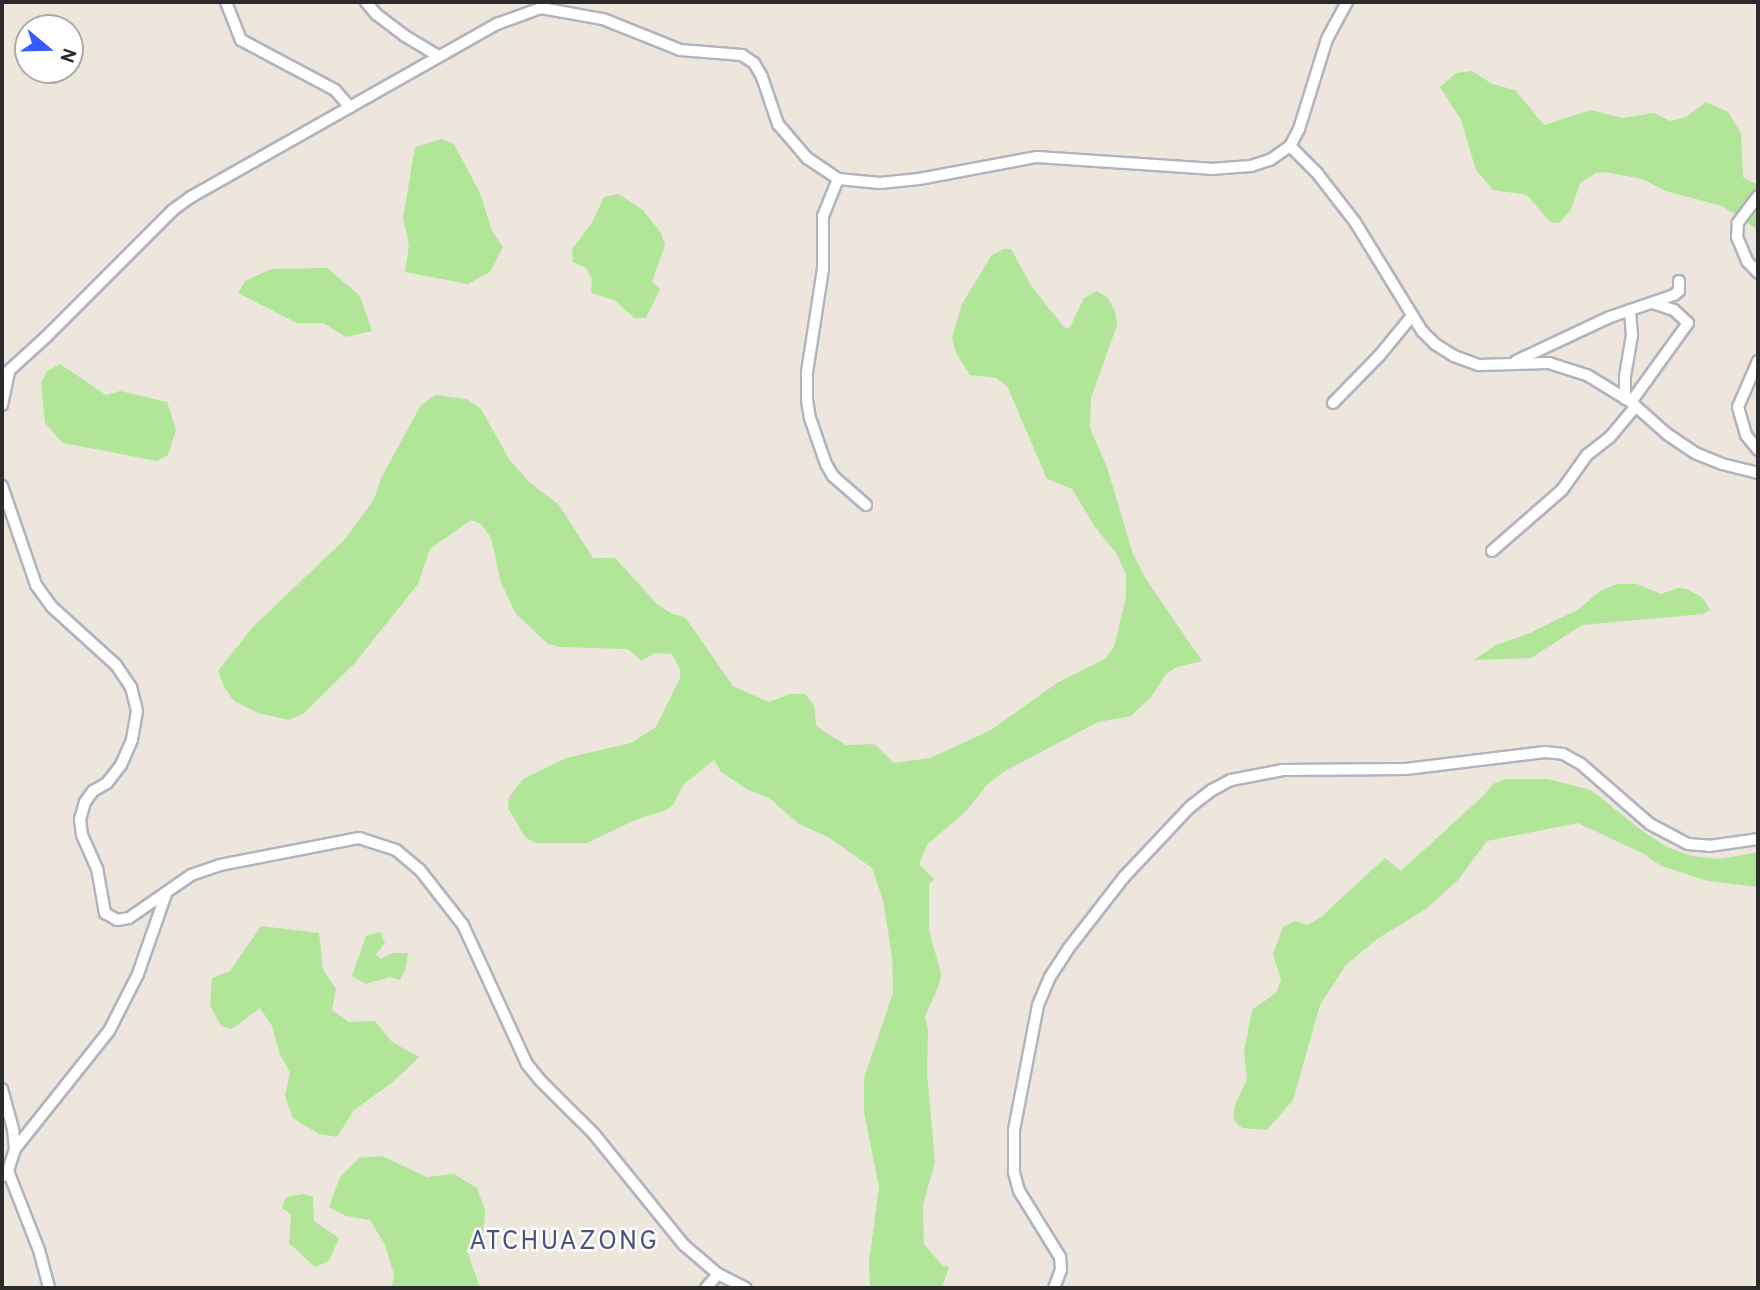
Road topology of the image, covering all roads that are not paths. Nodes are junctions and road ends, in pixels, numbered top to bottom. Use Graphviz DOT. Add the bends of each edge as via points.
graph roads {
  1 [pos="226,2"];
  2 [pos="366,2"];
  3 [pos="1347,2"];
  4 [pos="545,5"];
  5 [pos="438,56"];
  6 [pos="350,107"];
  7 [pos="1290,146"];
  8 [pos="838,179"];
  9 [pos="1758,196"];
  10 [pos="1758,273"];
  11 [pos="1679,281"];
  12 [pos="1652,303"];
  13 [pos="1630,310"];
  14 [pos="1412,316"];
  15 [pos="1758,361"];
  16 [pos="1513,362"];
  17 [pos="5,375"];
  18 [pos="1333,403"];
  19 [pos="1630,403"];
  20 [pos="2,405"];
  21 [pos="1758,450"];
  22 [pos="1758,473"];
  23 [pos="2,486"];
  24 [pos="866,505"];
  25 [pos="1492,551"];
  26 [pos="1758,839"];
  27 [pos="166,894"];
  28 [pos="2,1089"];
  29 [pos="15,1149"];
  30 [pos="5,1174"];
  31 [pos="718,1275"];
  32 [pos="49,1288"];
  33 [pos="706,1288"];
  34 [pos="746,1288"];
  35 [pos="1054,1288"];
  1 -- 6 [label="street" via="241,40 335,90"];
  2 -- 5 [label="street"];
  3 -- 7 [label="street" via="1327,39"];
  4 -- 5 [label="street" via="497,24"];
  4 -- 8 [label="street" via="603,19 680,50 742,55 762,77 769,104 789,139"];
  5 -- 6 [label="street"];
  6 -- 17 [label="street" via="212,183 173,210"];
  7 -- 8 [label="street" via="1270,160 1227,168 1037,157 901,181"];
  7 -- 14 [label="street" via="1355,222"];
  8 -- 24 [label="street" via="823,216 823,269 807,400 826,464"];
  9 -- 10 [label="street" via="1738,223 1737,237 1743,255"];
  11 -- 12 [label="street" via="1674,295"];
  12 -- 13 [label="street"];
  12 -- 19 [label="street" via="1674,310 1688,323"];
  13 -- 16 [label="street"];
  13 -- 19 [label="street" via="1632,335 1625,376"];
  14 -- 16 [label="street" via="1422,331 1454,356 1479,365"];
  14 -- 18 [label="street"];
  15 -- 21 [label="street" via="1738,407 1746,435"];
  16 -- 19 [label="street" via="1549,363 1587,375"];
  17 -- 20 [label="street"];
  19 -- 22 [label="street" via="1695,453"];
  19 -- 25 [label="street" via="1610,437 1587,455 1562,490"];
  23 -- 27 [label="street" via="36,585 52,607 116,665 131,687 138,710 121,765 107,783 93,791 80,819 97,868 105,913 117,920 129,918"];
  26 -- 35 [label="street" via="1688,844 1650,824 1581,764 1563,754 1545,752 1406,769 1283,771 1231,780 1212,790 1124,877 1062,958 1038,1005 1014,1130 1013,1172 1019,1191 1060,1257"];
  27 -- 29 [label="street" via="138,974 109,1031"];
  27 -- 31 [label="street" via="191,875 220,865 340,841 359,838 396,850 420,870 463,925 533,1072 594,1134 666,1225"];
  28 -- 29 [label="street"];
  29 -- 30 [label="street"];
  30 -- 32 [label="street" via="30,1226"];
  31 -- 33 [label="street"];
  31 -- 34 [label="street"];
}
